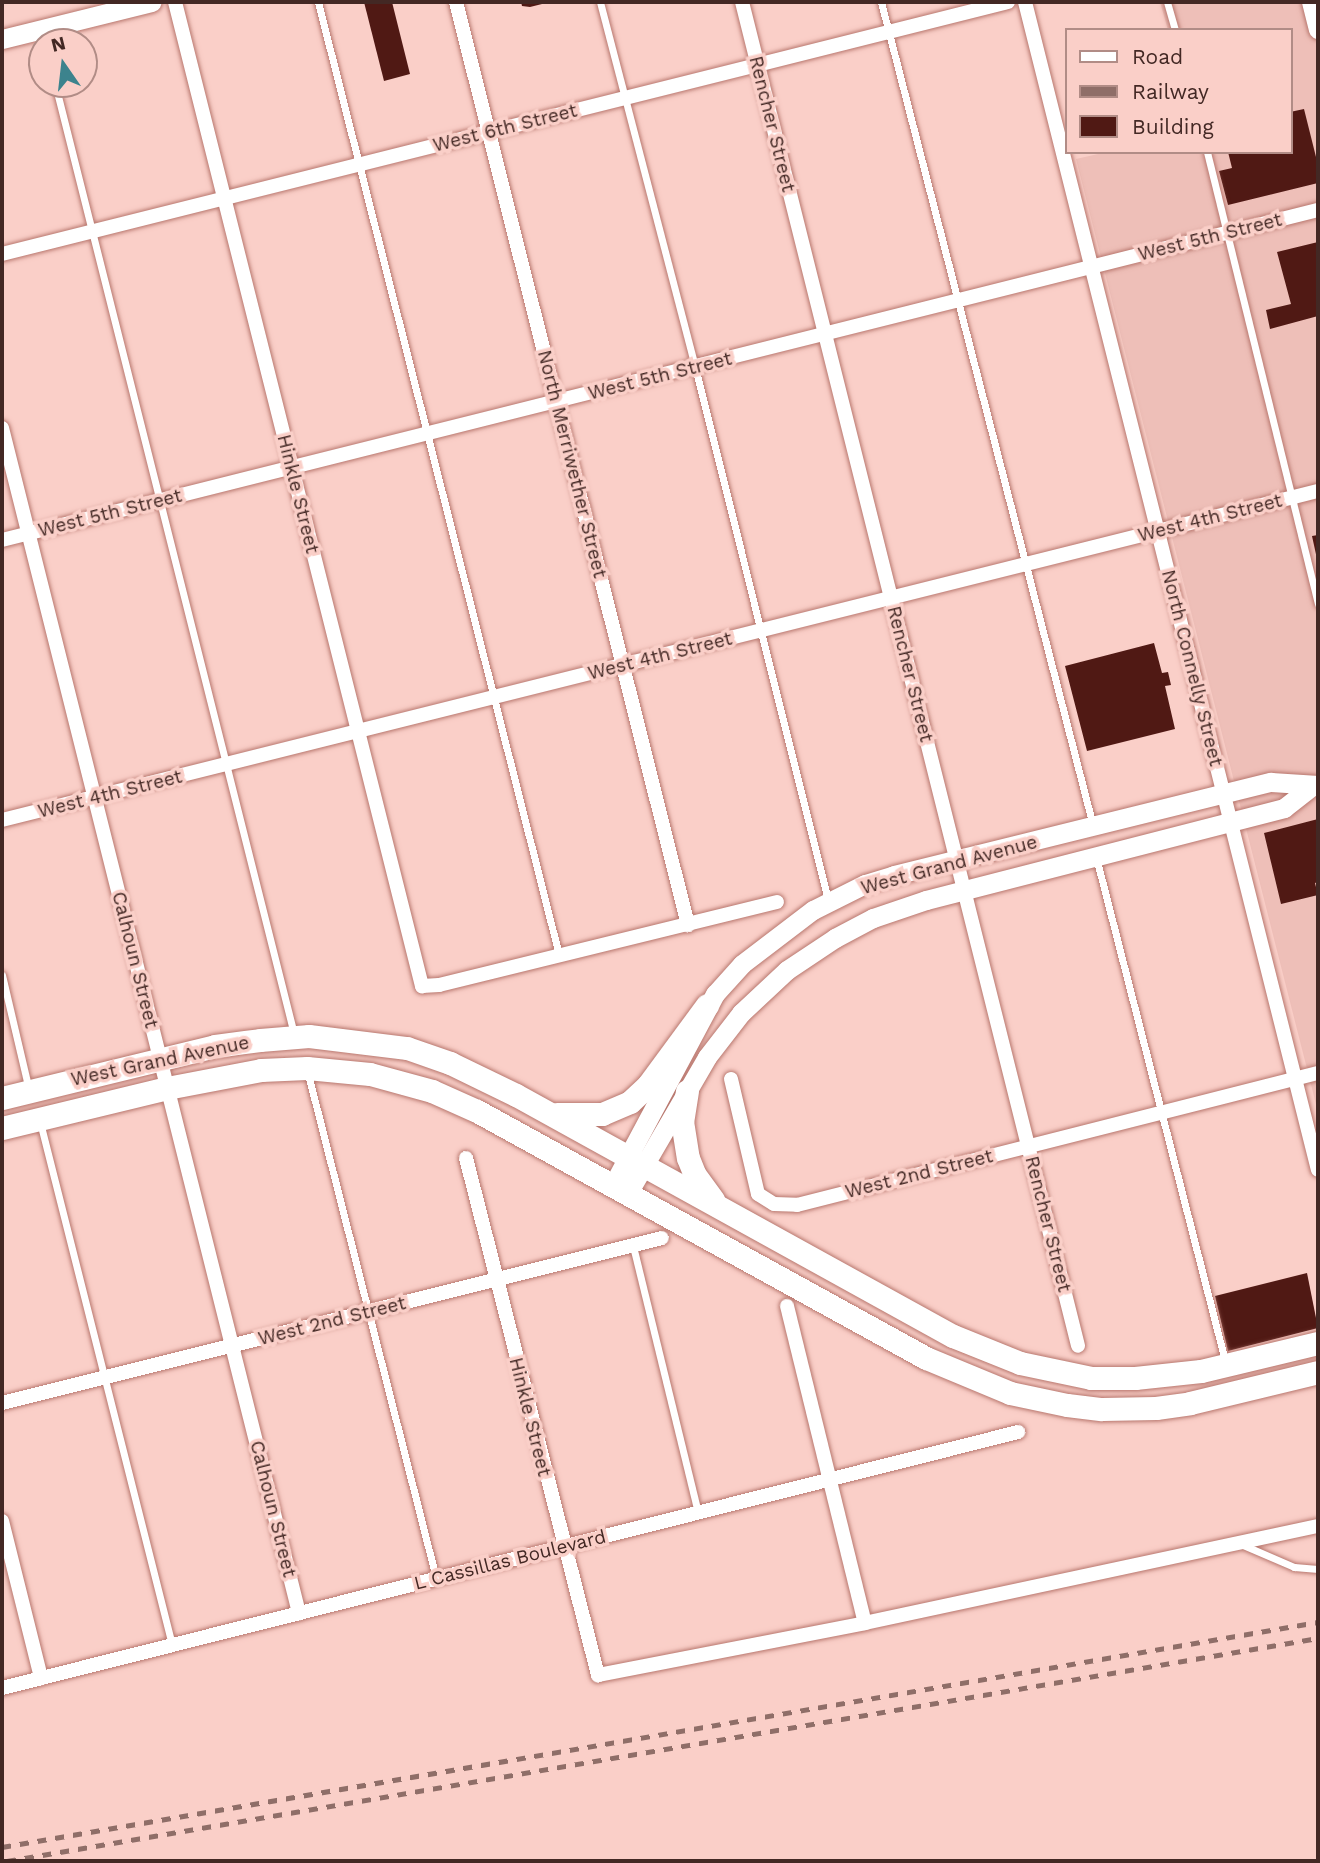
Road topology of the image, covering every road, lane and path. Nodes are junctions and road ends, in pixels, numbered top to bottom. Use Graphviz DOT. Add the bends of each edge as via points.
graph roads {
  1 [pos="150,2"];
  2 [pos="175,2"];
  3 [pos="318,2"];
  4 [pos="456,2"];
  5 [pos="600,2"];
  6 [pos="742,2"];
  7 [pos="881,2"];
  8 [pos="1008,2"];
  9 [pos="1025,2"];
  10 [pos="1167,2"];
  11 [pos="1311,2"];
  12 [pos="68,28"];
  13 [pos="1174,28"];
  14 [pos="1318,30"];
  15 [pos="888,32"];
  16 [pos="28,37"];
  17 [pos="2,39"];
  18 [pos="757,65"];
  19 [pos="58,98"];
  20 [pos="625,98"];
  21 [pos="489,132"];
  22 [pos="1209,154"];
  23 [pos="360,164"];
  24 [pos="224,198"];
  25 [pos="1318,210"];
  26 [pos="91,232"];
  27 [pos="1229,233"];
  28 [pos="2,254"];
  29 [pos="1092,267"];
  30 [pos="957,301"];
  31 [pos="825,334"];
  32 [pos="695,367"];
  33 [pos="556,402"];
  34 [pos="2,428"];
  35 [pos="429,433"];
  36 [pos="292,468"];
  37 [pos="1318,491"];
  38 [pos="1293,498"];
  39 [pos="158,501"];
  40 [pos="1158,531"];
  41 [pos="28,534"];
  42 [pos="2,540"];
  43 [pos="1026,564"];
  44 [pos="891,598"];
  45 [pos="1318,604"];
  46 [pos="759,631"];
  47 [pos="623,666"];
  48 [pos="496,697"];
  49 [pos="358,732"];
  50 [pos="227,765"];
  51 [pos="1315,786"];
  52 [pos="1224,794"];
  53 [pos="94,798"];
  54 [pos="2,820"];
  55 [pos="1231,821"];
  56 [pos="1093,827"];
  57 [pos="1095,856"];
  58 [pos="957,860"];
  59 [pos="964,890"];
  60 [pos="777,902"];
  61 [pos="829,902"];
  62 [pos="688,925"];
  63 [pos="559,956"];
  64 [pos="2,975"];
  65 [pos="707,1005"];
  66 [pos="295,1037"];
  67 [pos="160,1060"];
  68 [pos="307,1068"];
  69 [pos="1318,1073"];
  70 [pos="1295,1078"];
  71 [pos="731,1079"];
  72 [pos="167,1088"];
  73 [pos="30,1090"];
  74 [pos="687,1091"];
  75 [pos="2,1098"];
  76 [pos="1160,1113"];
  77 [pos="551,1114"];
  78 [pos="39,1118"];
  79 [pos="2,1128"];
  80 [pos="1028,1146"];
  81 [pos="466,1158"];
  82 [pos="636,1161"];
  83 [pos="1318,1170"];
  84 [pos="620,1189"];
  85 [pos="719,1208"];
  86 [pos="662,1238"];
  87 [pos="633,1246"];
  88 [pos="495,1280"];
  89 [pos="787,1306"];
  90 [pos="367,1312"];
  91 [pos="1318,1343"];
  92 [pos="232,1346"];
  93 [pos="1078,1346"];
  94 [pos="1226,1365"];
  95 [pos="1318,1372"];
  96 [pos="106,1377"];
  97 [pos="2,1403"];
  98 [pos="1018,1432"];
  99 [pos="830,1480"];
  100 [pos="698,1513"];
  101 [pos="2,1521"];
  102 [pos="1318,1526"];
  103 [pos="1239,1543"];
  104 [pos="563,1547"];
  105 [pos="1318,1569"];
  106 [pos="436,1578"];
  107 [pos="299,1613"];
  108 [pos="865,1623"];
  109 [pos="172,1645"];
  110 [pos="41,1678"];
  111 [pos="2,1688"];
  1 -- 12 [label="main road"];
  2 -- 24 [label="street, Hinkle Street"];
  3 -- 23 [label="lane"];
  4 -- 21 [label="street, North Merriwether Street"];
  5 -- 20 [label="lane"];
  6 -- 18 [label="street, Rencher Street"];
  7 -- 15 [label="lane"];
  8 -- 15 [label="street, West 6th Street"];
  9 -- 29 [label="street, North Connelly Street"];
  10 -- 13 [label="lane"];
  11 -- 14 [label="street"];
  15 -- 18 [label="street, West 6th Street"];
  15 -- 30 [label="lane"];
  16 -- 17 [label="main road"];
  18 -- 20 [label="street, West 6th Street"];
  18 -- 31 [label="street, Rencher Street"];
  19 -- 26 [label="lane"];
  20 -- 21 [label="street, West 6th Street"];
  20 -- 32 [label="lane"];
  21 -- 23 [label="street, West 6th Street"];
  21 -- 33 [label="street, North Merriwether Street"];
  22 -- 27 [label="lane"];
  23 -- 24 [label="street, West 6th Street"];
  23 -- 35 [label="lane"];
  24 -- 26 [label="street, West 6th Street"];
  24 -- 36 [label="street, Hinkle Street"];
  25 -- 27 [label="street, West 5th Street"];
  26 -- 28 [label="street, West 6th Street"];
  26 -- 39 [label="lane"];
  27 -- 29 [label="street, West 5th Street"];
  27 -- 38 [label="lane"];
  29 -- 30 [label="street, West 5th Street"];
  29 -- 40 [label="street, North Connelly Street"];
  30 -- 31 [label="street, West 5th Street"];
  30 -- 43 [label="lane"];
  31 -- 32 [label="street, West 5th Street"];
  31 -- 44 [label="street, Rencher Street"];
  32 -- 33 [label="street, West 5th Street"];
  32 -- 46 [label="lane"];
  33 -- 35 [label="street, West 5th Street"];
  33 -- 47 [label="street, North Merriwether Street"];
  34 -- 41 [label="street, Calhoun Street"];
  35 -- 36 [label="street, West 5th Street"];
  35 -- 48 [label="lane"];
  36 -- 39 [label="street, West 5th Street"];
  36 -- 49 [label="street, Hinkle Street"];
  37 -- 38 [label="street, West 4th Street"];
  38 -- 40 [label="street, West 4th Street"];
  38 -- 45 [label="lane"];
  39 -- 41 [label="street, West 5th Street"];
  39 -- 50 [label="lane"];
  40 -- 43 [label="street, West 4th Street"];
  40 -- 52 [label="street, North Connelly Street"];
  41 -- 42 [label="street, West 5th Street"];
  41 -- 53 [label="street, Calhoun Street"];
  43 -- 44 [label="street, West 4th Street"];
  43 -- 56 [label="lane"];
  44 -- 46 [label="street, West 4th Street"];
  44 -- 58 [label="street, Rencher Street"];
  46 -- 47 [label="street, West 4th Street"];
  46 -- 61 [label="lane"];
  47 -- 48 [label="street, West 4th Street"];
  47 -- 62 [label="street, North Merriwether Street"];
  48 -- 49 [label="street, West 4th Street"];
  48 -- 63 [label="lane"];
  49 -- 50 [label="street, West 4th Street"];
  49 -- 63 [label="street, Hinkle Street" via="422,986"];
  50 -- 53 [label="street, West 4th Street"];
  50 -- 66 [label="lane"];
  51 -- 52 [label="main road, West Grand Avenue" via="1271,782"];
  51 -- 55 [label="main road, West Grand Avenue" via="1284,808"];
  52 -- 55 [label="street, North Connelly Street"];
  52 -- 56 [label="main road, West Grand Avenue"];
  53 -- 54 [label="street, West 4th Street"];
  53 -- 67 [label="street, Calhoun Street"];
  55 -- 57 [label="main road, West Grand Avenue"];
  55 -- 70 [label="street, North Connelly Street"];
  56 -- 58 [label="main road, West Grand Avenue"];
  57 -- 59 [label="main road, West Grand Avenue"];
  57 -- 76 [label="lane"];
  58 -- 59 [label="street, Rencher Street"];
  58 -- 61 [label="main road, West Grand Avenue" via="865,884"];
  59 -- 74 [label="main road, West Grand Avenue" via="873,918 787,970 741,1013"];
  59 -- 80 [label="street, Rencher Street"];
  60 -- 62 [label="street"];
  61 -- 65 [label="main road, West Grand Avenue" via="790,925 742,964"];
  62 -- 63 [label="street"];
  64 -- 73 [label="lane"];
  65 -- 77 [label="highway" via="649,1085 630,1102 602,1114"];
  65 -- 82 [label="main road, West Grand Avenue"];
  66 -- 67 [label="highway, West Grand Avenue" via="215,1046"];
  66 -- 77 [label="highway, West Grand Avenue" via="407,1048 450,1063"];
  67 -- 72 [label="street, Calhoun Street"];
  67 -- 73 [label="highway, West Grand Avenue"];
  68 -- 72 [label="highway, West Grand Avenue" via="261,1070"];
  68 -- 84 [label="highway, West Grand Avenue" via="370,1074 432,1091"];
  68 -- 90 [label="lane"];
  69 -- 70 [label="street, West 2nd Street"];
  70 -- 76 [label="street, West 2nd Street"];
  70 -- 83 [label="street, North Connelly Street"];
  71 -- 80 [label="street, West 2nd Street" via="758,1195 774,1204 797,1205"];
  72 -- 78 [label="highway, West Grand Avenue"];
  72 -- 92 [label="street, Calhoun Street"];
  73 -- 75 [label="highway, West Grand Avenue"];
  74 -- 82 [label="main road, West Grand Avenue"];
  74 -- 85 [label="highway" via="682,1121 688,1158"];
  76 -- 80 [label="street, West 2nd Street"];
  76 -- 94 [label="lane"];
  77 -- 82 [label="highway, West Grand Avenue"];
  78 -- 79 [label="highway, West Grand Avenue"];
  78 -- 96 [label="lane"];
  80 -- 93 [label="street, Rencher Street"];
  81 -- 88 [label="street, Hinkle Street"];
  82 -- 84 [label="main road, West Grand Avenue"];
  82 -- 85 [label="highway"];
  84 -- 95 [label="highway" via="926,1358 980,1383 1036,1400 1131,1409 1190,1403"];
  85 -- 94 [label="highway" via="953,1336 1020,1363 1091,1378 1135,1378"];
  86 -- 87 [label="street, West 2nd Street"];
  87 -- 88 [label="street, West 2nd Street"];
  87 -- 100 [label="lane"];
  88 -- 90 [label="street, West 2nd Street"];
  88 -- 104 [label="street, Hinkle Street"];
  89 -- 99 [label="street"];
  90 -- 92 [label="street, West 2nd Street"];
  90 -- 106 [label="lane"];
  91 -- 94 [label="highway"];
  92 -- 96 [label="street, West 2nd Street"];
  92 -- 107 [label="street, Calhoun Street"];
  96 -- 97 [label="street, West 2nd Street"];
  96 -- 109 [label="lane"];
  98 -- 99 [label="street, L Cassillas Boulevard"];
  99 -- 100 [label="street, L Cassillas Boulevard"];
  99 -- 108 [label="street"];
  100 -- 104 [label="street, L Cassillas Boulevard"];
  101 -- 110 [label="street"];
  102 -- 103 [label="street"];
  103 -- 105 [label="lane" via="1294,1567"];
  103 -- 108 [label="street"];
  104 -- 106 [label="street, L Cassillas Boulevard"];
  104 -- 108 [label="street, Hinkle Street" via="598,1675"];
  106 -- 107 [label="street, L Cassillas Boulevard"];
  107 -- 109 [label="street, L Cassillas Boulevard"];
  109 -- 110 [label="street, L Cassillas Boulevard"];
  110 -- 111 [label="street, L Cassillas Boulevard"];
}
